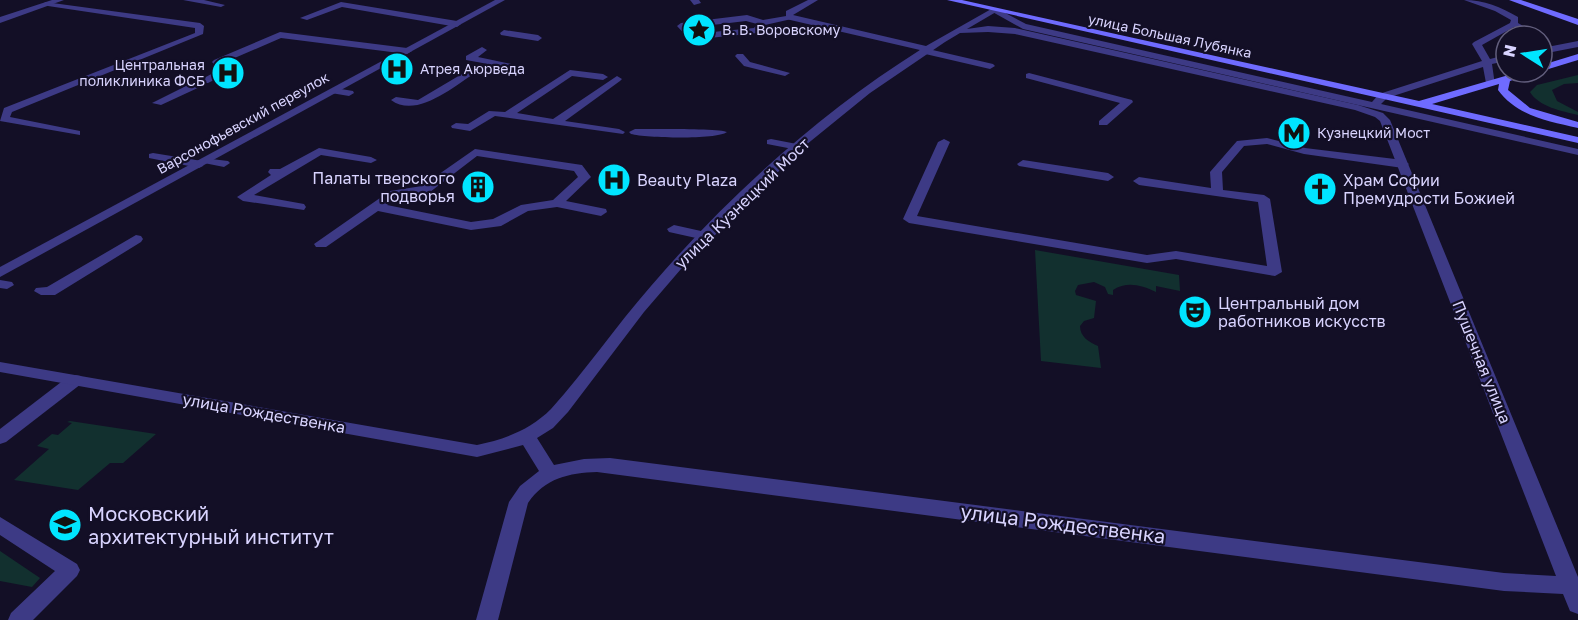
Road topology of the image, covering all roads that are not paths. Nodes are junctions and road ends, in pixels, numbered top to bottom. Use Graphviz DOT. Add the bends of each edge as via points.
graph roads {
  1 [pos="60,0"];
  2 [pos="187,0"];
  3 [pos="501,0"];
  4 [pos="814,0"];
  5 [pos="951,0"];
  6 [pos="1468,0"];
  7 [pos="1513,0"];
  8 [pos="48,4"];
  9 [pos="220,5"];
  10 [pos="993,10"];
  11 [pos="304,18"];
  12 [pos="792,18"];
  13 [pos="0,20"];
  14 [pos="1578,22"];
  15 [pos="762,23"];
  16 [pos="1514,24"];
  17 [pos="458,26"];
  18 [pos="1494,35"];
  19 [pos="948,36"];
  20 [pos="538,38"];
  21 [pos="1554,40"];
  22 [pos="494,43"];
  23 [pos="1578,44"];
  24 [pos="1554,49"];
  25 [pos="482,50"];
  26 [pos="926,50"];
  27 [pos="407,51"];
  28 [pos="740,56"];
  29 [pos="1578,57"];
  30 [pos="1494,61"];
  31 [pos="1487,62"];
  32 [pos="1554,64"];
  33 [pos="516,66"];
  34 [pos="990,66"];
  35 [pos="471,71"];
  36 [pos="785,73"];
  37 [pos="1029,76"];
  38 [pos="603,77"];
  39 [pos="617,79"];
  40 [pos="1494,82"];
  41 [pos="1491,83"];
  42 [pos="1504,84"];
  43 [pos="335,91"];
  44 [pos="349,93"];
  45 [pos="1383,96"];
  46 [pos="396,100"];
  47 [pos="157,103"];
  48 [pos="1421,104"];
  49 [pos="1375,105"];
  50 [pos="507,115"];
  51 [pos="556,122"];
  52 [pos="1103,123"];
  53 [pos="456,126"];
  54 [pos="1578,126"];
  55 [pos="619,132"];
  56 [pos="635,132"];
  57 [pos="721,132"];
  58 [pos="76,133"];
  59 [pos="1578,140"];
  60 [pos="944,141"];
  61 [pos="771,142"];
  62 [pos="798,147"];
  63 [pos="1578,152"];
  64 [pos="153,156"];
  65 [pos="371,160"];
  66 [pos="203,162"];
  67 [pos="224,163"];
  68 [pos="1023,164"];
  69 [pos="1403,164"];
  70 [pos="1108,177"];
  71 [pos="1139,181"];
  72 [pos="1217,193"];
  73 [pos="557,203"];
  74 [pos="300,207"];
  75 [pos="376,207"];
  76 [pos="601,212"];
  77 [pos="674,229"];
  78 [pos="705,236"];
  79 [pos="136,239"];
  80 [pos="321,244"];
  81 [pos="2,281"];
  82 [pos="41,291"];
  83 [pos="0,367"];
  84 [pos="75,380"];
  85 [pos="0,438"];
  86 [pos="529,440"];
  87 [pos="550,473"];
  88 [pos="0,525"];
  89 [pos="1576,593"];
  90 [pos="19,620"];
  91 [pos="487,620"];
  1 -- 8 [label="street"];
  2 -- 9 [label="street"];
  3 -- 17 [label="street, Варсонофьевский переулок"];
  4 -- 12 [label="street" via="789,13"];
  5 -- 10 [label="main road, улица Большая Лубянка"];
  6 -- 16 [label="street" via="1507,13 1515,19"];
  7 -- 14 [label="main road"];
  8 -- 13 [label="street"];
  8 -- 58 [label="street" via="200,26 199,34 8,110 4,119"];
  10 -- 19 [label="street, улица Кузнецкий Мост"];
  10 -- 45 [label="main road, улица Большая Лубянка"];
  10 -- 49 [label="street" via="1023,26"];
  11 -- 17 [label="street" via="341,4"];
  12 -- 15 [label="street"];
  12 -- 26 [label="street"];
  15 -- 15 [label="street" via="747,18 710,19 681,26 690,37 724,37 757,30"];
  17 -- 27 [label="street, Варсонофьевский переулок"];
  18 -- 31 [label="street" via="1477,44"];
  19 -- 26 [label="street, улица Кузнецкий Мост"];
  19 -- 69 [label="street, Пушечная улица" via="978,29 1016,31 1358,108 1385,120"];
  20 -- 22 [label="street" via="506,34"];
  21 -- 23 [label="street"];
  23 -- 24 [label="street"];
  25 -- 33 [label="street" via="469,58"];
  26 -- 34 [label="street"];
  26 -- 62 [label="street, улица Кузнецкий Мост" via="847,105"];
  27 -- 43 [label="street, Варсонофьевский переулок"];
  27 -- 47 [label="street" via="280,35 217,63 225,71"];
  28 -- 36 [label="street" via="747,64"];
  29 -- 32 [label="main road"];
  30 -- 31 [label="street"];
  31 -- 41 [label="street"];
  31 -- 45 [label="street"];
  35 -- 46 [label="street" via="420,104"];
  37 -- 52 [label="street" via="1128,102"];
  38 -- 50 [label="street" via="570,72"];
  39 -- 51 [label="street"];
  40 -- 41 [label="main road"];
  41 -- 48 [label="main road"];
  42 -- 54 [label="main road" via="1508,98 1518,105"];
  43 -- 44 [label="street"];
  43 -- 66 [label="street, Варсонофьевский переулок"];
  45 -- 48 [label="main road, улица Большая Лубянка"];
  45 -- 49 [label="street"];
  48 -- 59 [label="main road, улица Большая Лубянка"];
  49 -- 63 [label="street"];
  50 -- 51 [label="street"];
  50 -- 53 [label="street" via="493,113 470,128"];
  51 -- 55 [label="street"];
  56 -- 57 [label="street"];
  60 -- 72 [label="street" via="909,219 1147,259 1176,255 1275,272 1264,199"];
  61 -- 62 [label="street"];
  62 -- 78 [label="street, улица Кузнецкий Мост"];
  64 -- 66 [label="street"];
  65 -- 74 [label="street" via="319,151 243,196"];
  66 -- 67 [label="street"];
  66 -- 81 [label="street, Варсонофьевский переулок"];
  68 -- 70 [label="street"];
  69 -- 72 [label="street" via="1304,151 1267,141 1241,143 1216,172"];
  69 -- 89 [label="street, Пушечная улица"];
  71 -- 72 [label="street"];
  73 -- 75 [label="street" via="525,208 496,223 471,226"];
  73 -- 75 [label="street" via="585,177 578,168 475,152 426,189 394,194"];
  73 -- 76 [label="street"];
  75 -- 80 [label="street"];
  77 -- 78 [label="street"];
  78 -- 86 [label="street, улица Кузнецкий Мост" via="640,308 559,412"];
  79 -- 82 [label="street" via="50,292"];
  83 -- 84 [label="street, улица Рождественка"];
  84 -- 85 [label="street"];
  84 -- 86 [label="street, улица Рождественка" via="477,451"];
  86 -- 87 [label="street"];
  87 -- 89 [label="street, улица Рождественка" via="585,464 610,465"];
  87 -- 91 [label="street" via="525,490 519,502"];
  88 -- 90 [label="street" via="70,570"];
}
